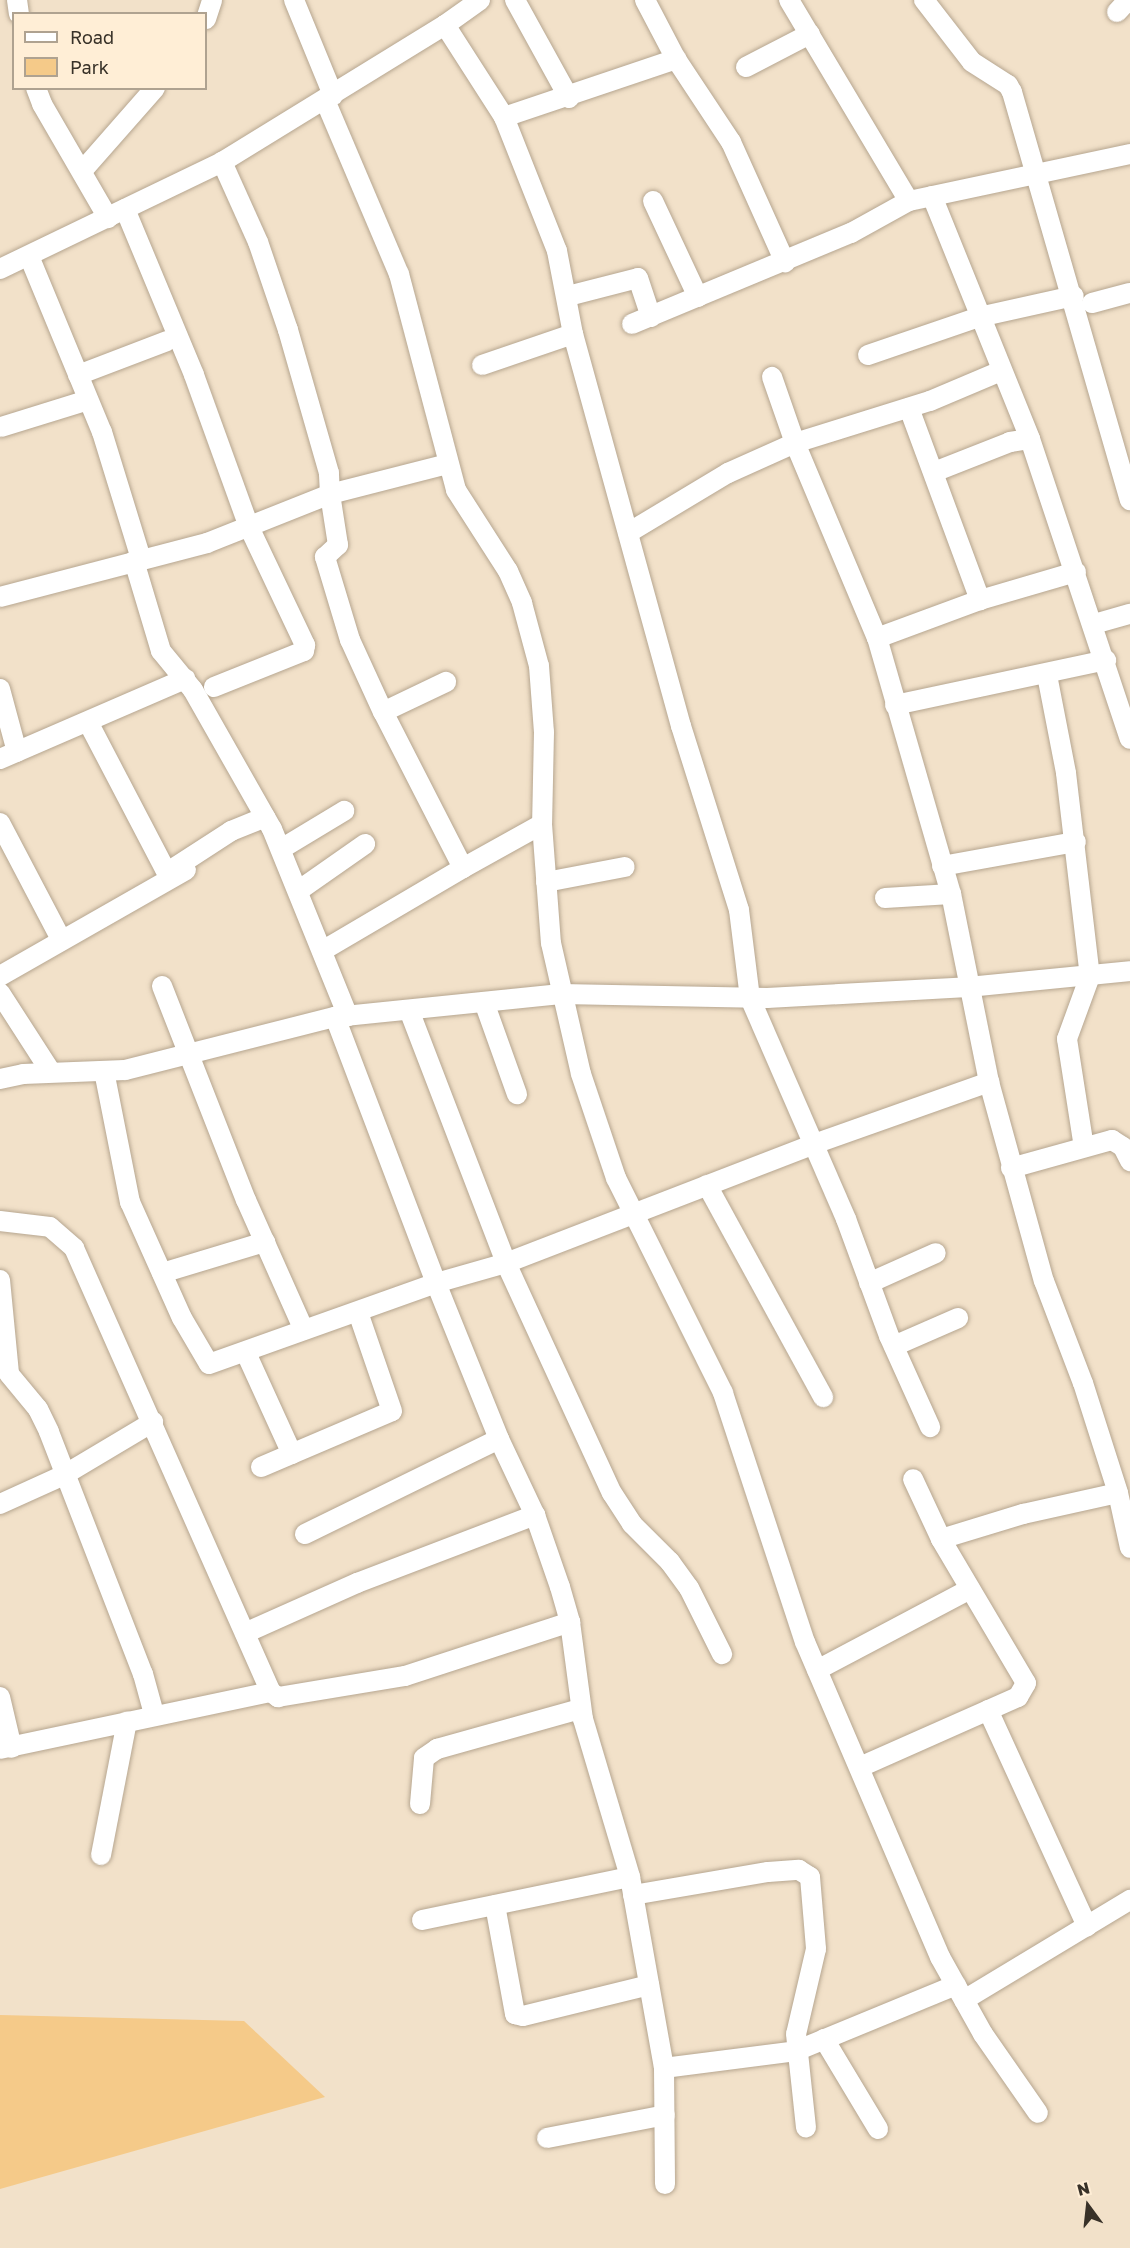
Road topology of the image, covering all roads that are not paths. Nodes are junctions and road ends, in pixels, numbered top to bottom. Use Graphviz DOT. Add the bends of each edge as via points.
graph roads {
  1 [pos="212,0"];
  2 [pos="294,0"];
  3 [pos="480,0"];
  4 [pos="515,0"];
  5 [pos="645,0"];
  6 [pos="789,0"];
  7 [pos="924,0"];
  8 [pos="207,16"];
  9 [pos="445,26"];
  10 [pos="810,34"];
  11 [pos="676,59"];
  12 [pos="746,67"];
  13 [pos="37,90"];
  14 [pos="153,90"];
  15 [pos="329,97"];
  16 [pos="569,98"];
  17 [pos="504,117"];
  18 [pos="1130,153"];
  19 [pos="222,162"];
  20 [pos="83,170"];
  21 [pos="1035,172"];
  22 [pos="932,196"];
  23 [pos="653,201"];
  24 [pos="909,201"];
  25 [pos="117,214"];
  26 [pos="28,255"];
  27 [pos="785,262"];
  28 [pos="0,269"];
  29 [pos="1130,293"];
  30 [pos="568,296"];
  31 [pos="698,297"];
  32 [pos="1083,299"];
  33 [pos="651,316"];
  34 [pos="979,317"];
  35 [pos="632,324"];
  36 [pos="573,334"];
  37 [pos="167,341"];
  38 [pos="868,355"];
  39 [pos="482,365"];
  40 [pos="1001,371"];
  41 [pos="78,375"];
  42 [pos="772,376"];
  43 [pos="88,400"];
  44 [pos="909,408"];
  45 [pos="1,427"];
  46 [pos="1030,439"];
  47 [pos="795,443"];
  48 [pos="448,464"];
  49 [pos="934,472"];
  50 [pos="330,494"];
  51 [pos="1130,500"];
  52 [pos="249,527"];
  53 [pos="628,533"];
  54 [pos="137,560"];
  55 [pos="1076,572"];
  56 [pos="0,597"];
  57 [pos="980,600"];
  58 [pos="1130,614"];
  59 [pos="1094,624"];
  60 [pos="877,638"];
  61 [pos="1106,660"];
  62 [pos="1047,675"];
  63 [pos="185,679"];
  64 [pos="446,682"];
  65 [pos="214,687"];
  66 [pos="0,689"];
  67 [pos="896,705"];
  68 [pos="383,712"];
  69 [pos="88,722"];
  70 [pos="1130,739"];
  71 [pos="9,755"];
  72 [pos="344,811"];
  73 [pos="265,817"];
  74 [pos="0,823"];
  75 [pos="542,824"];
  76 [pos="1076,842"];
  77 [pos="365,844"];
  78 [pos="282,849"];
  79 [pos="942,866"];
  80 [pos="625,867"];
  81 [pos="463,868"];
  82 [pos="186,870"];
  83 [pos="546,882"];
  84 [pos="298,891"];
  85 [pos="951,894"];
  86 [pos="885,898"];
  87 [pos="61,939"];
  88 [pos="322,951"];
  89 [pos="1130,971"];
  90 [pos="0,976"];
  91 [pos="1090,976"];
  92 [pos="162,987"];
  93 [pos="968,987"];
  94 [pos="0,993"];
  95 [pos="561,994"];
  96 [pos="750,998"];
  97 [pos="484,1002"];
  98 [pos="409,1010"];
  99 [pos="342,1017"];
  100 [pos="189,1055"];
  101 [pos="104,1071"];
  102 [pos="51,1072"];
  103 [pos="0,1079"];
  104 [pos="989,1082"];
  105 [pos="517,1094"];
  106 [pos="814,1144"];
  107 [pos="1084,1147"];
  108 [pos="1130,1161"];
  109 [pos="1011,1168"];
  110 [pos="707,1185"];
  111 [pos="633,1214"];
  112 [pos="0,1221"];
  113 [pos="265,1242"];
  114 [pos="936,1253"];
  115 [pos="506,1263"];
  116 [pos="162,1273"];
  117 [pos="0,1280"];
  118 [pos="436,1283"];
  119 [pos="869,1283"];
  120 [pos="358,1312"];
  121 [pos="958,1318"];
  122 [pos="1,1321"];
  123 [pos="304,1330"];
  124 [pos="894,1346"];
  125 [pos="246,1353"];
  126 [pos="822,1397"];
  127 [pos="153,1422"];
  128 [pos="930,1427"];
  129 [pos="499,1439"];
  130 [pos="292,1454"];
  131 [pos="261,1467"];
  132 [pos="64,1475"];
  133 [pos="913,1479"];
  134 [pos="1118,1493"];
  135 [pos="0,1504"];
  136 [pos="535,1515"];
  137 [pos="304,1534"];
  138 [pos="941,1539"];
  139 [pos="1130,1548"];
  140 [pos="970,1589"];
  141 [pos="570,1622"];
  142 [pos="245,1633"];
  143 [pos="722,1654"];
  144 [pos="817,1670"];
  145 [pos="271,1692"];
  146 [pos="0,1697"];
  147 [pos="580,1709"];
  148 [pos="988,1710"];
  149 [pos="154,1714"];
  150 [pos="127,1720"];
  151 [pos="6,1748"];
  152 [pos="860,1767"];
  153 [pos="420,1804"];
  154 [pos="101,1855"];
  155 [pos="631,1886"];
  156 [pos="1130,1900"];
  157 [pos="495,1905"];
  158 [pos="422,1920"];
  159 [pos="1087,1926"];
  160 [pos="649,1985"];
  161 [pos="960,1993"];
  162 [pos="824,2039"];
  163 [pos="796,2051"];
  164 [pos="664,2068"];
  165 [pos="1038,2113"];
  166 [pos="665,2115"];
  167 [pos="806,2127"];
  168 [pos="878,2129"];
  169 [pos="547,2138"];
  170 [pos="665,2184"];
  1 -- 8 [label="street"];
  2 -- 15 [label="street"];
  3 -- 9 [label="street"];
  4 -- 16 [label="street"];
  5 -- 11 [label="street"];
  6 -- 10 [label="street"];
  7 -- 21 [label="street" via="972,62 1008,85"];
  9 -- 15 [label="street"];
  9 -- 17 [label="street"];
  10 -- 12 [label="street"];
  10 -- 24 [label="street"];
  11 -- 16 [label="street"];
  11 -- 27 [label="street" via="731,142"];
  13 -- 20 [label="street"];
  14 -- 20 [label="street"];
  15 -- 19 [label="street"];
  15 -- 48 [label="street" via="399,274"];
  16 -- 17 [label="street"];
  17 -- 30 [label="street" via="557,251"];
  18 -- 21 [label="street"];
  19 -- 25 [label="street"];
  19 -- 50 [label="street" via="258,242 288,330 329,473"];
  20 -- 25 [label="street"];
  21 -- 22 [label="street"];
  21 -- 32 [label="street"];
  22 -- 24 [label="street"];
  22 -- 34 [label="street"];
  23 -- 31 [label="street"];
  24 -- 27 [label="street" via="851,233"];
  25 -- 26 [label="street"];
  25 -- 52 [label="street" via="194,375"];
  26 -- 28 [label="street"];
  26 -- 41 [label="street"];
  27 -- 31 [label="street"];
  29 -- 32 [label="street"];
  30 -- 33 [label="street" via="638,278"];
  30 -- 36 [label="street"];
  31 -- 33 [label="street"];
  32 -- 34 [label="street"];
  32 -- 51 [label="street"];
  33 -- 35 [label="street"];
  34 -- 38 [label="street"];
  34 -- 40 [label="street"];
  36 -- 39 [label="street"];
  36 -- 53 [label="street"];
  37 -- 41 [label="street"];
  40 -- 44 [label="street"];
  40 -- 46 [label="street"];
  41 -- 43 [label="street"];
  42 -- 47 [label="street"];
  43 -- 45 [label="street"];
  43 -- 54 [label="street" via="128,508"];
  44 -- 47 [label="street"];
  44 -- 49 [label="street"];
  46 -- 49 [label="street" via="1010,442"];
  46 -- 55 [label="street"];
  47 -- 53 [label="street" via="728,473"];
  47 -- 60 [label="street"];
  48 -- 50 [label="street"];
  48 -- 75 [label="street" via="456,490 508,571 522,603 536,656 544,732"];
  49 -- 57 [label="street"];
  50 -- 52 [label="street"];
  50 -- 68 [label="street" via="338,545 326,557 350,640"];
  52 -- 54 [label="street" via="207,543"];
  52 -- 65 [label="street" via="305,645 304,651"];
  53 -- 96 [label="street" via="681,726 739,910"];
  54 -- 56 [label="street"];
  54 -- 63 [label="street" via="161,651"];
  55 -- 57 [label="street"];
  55 -- 59 [label="street"];
  57 -- 60 [label="street"];
  58 -- 59 [label="street"];
  59 -- 61 [label="street"];
  60 -- 67 [label="street"];
  61 -- 62 [label="street"];
  61 -- 70 [label="street"];
  62 -- 67 [label="street"];
  62 -- 76 [label="street"];
  63 -- 69 [label="street"];
  63 -- 73 [label="street"];
  64 -- 68 [label="street"];
  66 -- 71 [label="street"];
  67 -- 79 [label="street"];
  68 -- 81 [label="street"];
  69 -- 71 [label="street"];
  69 -- 73 [label="street" via="165,870 171,870 231,831"];
  72 -- 78 [label="street"];
  73 -- 78 [label="street"];
  74 -- 87 [label="street"];
  75 -- 81 [label="street"];
  75 -- 83 [label="street"];
  76 -- 79 [label="street"];
  76 -- 91 [label="street"];
  77 -- 84 [label="street"];
  78 -- 84 [label="street"];
  79 -- 85 [label="street"];
  80 -- 83 [label="street"];
  81 -- 88 [label="street"];
  82 -- 87 [label="street"];
  83 -- 95 [label="street"];
  84 -- 88 [label="street"];
  85 -- 86 [label="street"];
  85 -- 93 [label="street"];
  87 -- 90 [label="street"];
  88 -- 99 [label="street"];
  89 -- 91 [label="street"];
  91 -- 93 [label="street"];
  91 -- 107 [label="street" via="1067,1039"];
  92 -- 100 [label="street"];
  93 -- 96 [label="street"];
  93 -- 104 [label="street"];
  94 -- 102 [label="street"];
  95 -- 96 [label="street"];
  95 -- 97 [label="street"];
  95 -- 111 [label="street" via="581,1074"];
  96 -- 106 [label="street"];
  97 -- 98 [label="street"];
  97 -- 105 [label="street"];
  98 -- 99 [label="street"];
  98 -- 115 [label="street"];
  99 -- 100 [label="street"];
  99 -- 118 [label="street"];
  100 -- 101 [label="street"];
  100 -- 113 [label="street"];
  101 -- 102 [label="street"];
  101 -- 116 [label="street" via="130,1202"];
  102 -- 103 [label="street"];
  104 -- 106 [label="street"];
  104 -- 109 [label="street"];
  106 -- 110 [label="street"];
  106 -- 119 [label="street"];
  107 -- 108 [label="street" via="1112,1140 1123,1147"];
  107 -- 109 [label="street"];
  109 -- 134 [label="street" via="1044,1281"];
  110 -- 111 [label="street"];
  110 -- 126 [label="street"];
  111 -- 115 [label="street"];
  111 -- 144 [label="street" via="723,1393"];
  112 -- 127 [label="street" via="50,1227 74,1248"];
  113 -- 116 [label="street"];
  113 -- 123 [label="street"];
  114 -- 119 [label="street"];
  115 -- 118 [label="street"];
  115 -- 143 [label="street" via="612,1493 632,1524 690,1588"];
  116 -- 125 [label="street" via="209,1364"];
  117 -- 122 [label="street"];
  118 -- 120 [label="street"];
  118 -- 129 [label="street"];
  119 -- 124 [label="street"];
  120 -- 123 [label="street"];
  120 -- 130 [label="street" via="392,1411"];
  121 -- 124 [label="street"];
  122 -- 132 [label="street" via="9,1374 38,1409"];
  123 -- 125 [label="street"];
  124 -- 128 [label="street"];
  125 -- 130 [label="street"];
  127 -- 132 [label="street"];
  127 -- 142 [label="street"];
  129 -- 136 [label="street"];
  129 -- 137 [label="street"];
  130 -- 131 [label="street"];
  132 -- 135 [label="street"];
  132 -- 149 [label="street" via="143,1674"];
  133 -- 138 [label="street"];
  134 -- 138 [label="street" via="1023,1514"];
  134 -- 139 [label="street"];
  136 -- 141 [label="street"];
  136 -- 142 [label="street" via="357,1583"];
  138 -- 140 [label="street"];
  140 -- 144 [label="street"];
  140 -- 148 [label="street" via="1026,1683 1018,1697"];
  141 -- 145 [label="street" via="405,1676 294,1697 278,1697"];
  141 -- 147 [label="street"];
  142 -- 145 [label="street"];
  144 -- 152 [label="street"];
  145 -- 149 [label="street"];
  146 -- 151 [label="street"];
  147 -- 153 [label="street" via="438,1749 424,1758"];
  147 -- 155 [label="street"];
  148 -- 152 [label="street"];
  148 -- 159 [label="street"];
  149 -- 150 [label="street"];
  150 -- 151 [label="street"];
  150 -- 154 [label="street"];
  152 -- 161 [label="street" via="940,1957"];
  155 -- 157 [label="street"];
  155 -- 160 [label="street"];
  155 -- 163 [label="street" via="800,1870 810,1878 816,1949 796,2034"];
  156 -- 159 [label="street"];
  157 -- 158 [label="street"];
  157 -- 160 [label="street" via="515,2014 524,2016"];
  159 -- 161 [label="street"];
  160 -- 164 [label="street"];
  161 -- 162 [label="street"];
  161 -- 165 [label="street"];
  162 -- 163 [label="street"];
  162 -- 168 [label="street"];
  163 -- 164 [label="street"];
  163 -- 167 [label="street"];
  164 -- 166 [label="street"];
  166 -- 169 [label="street"];
  166 -- 170 [label="street"];
}
